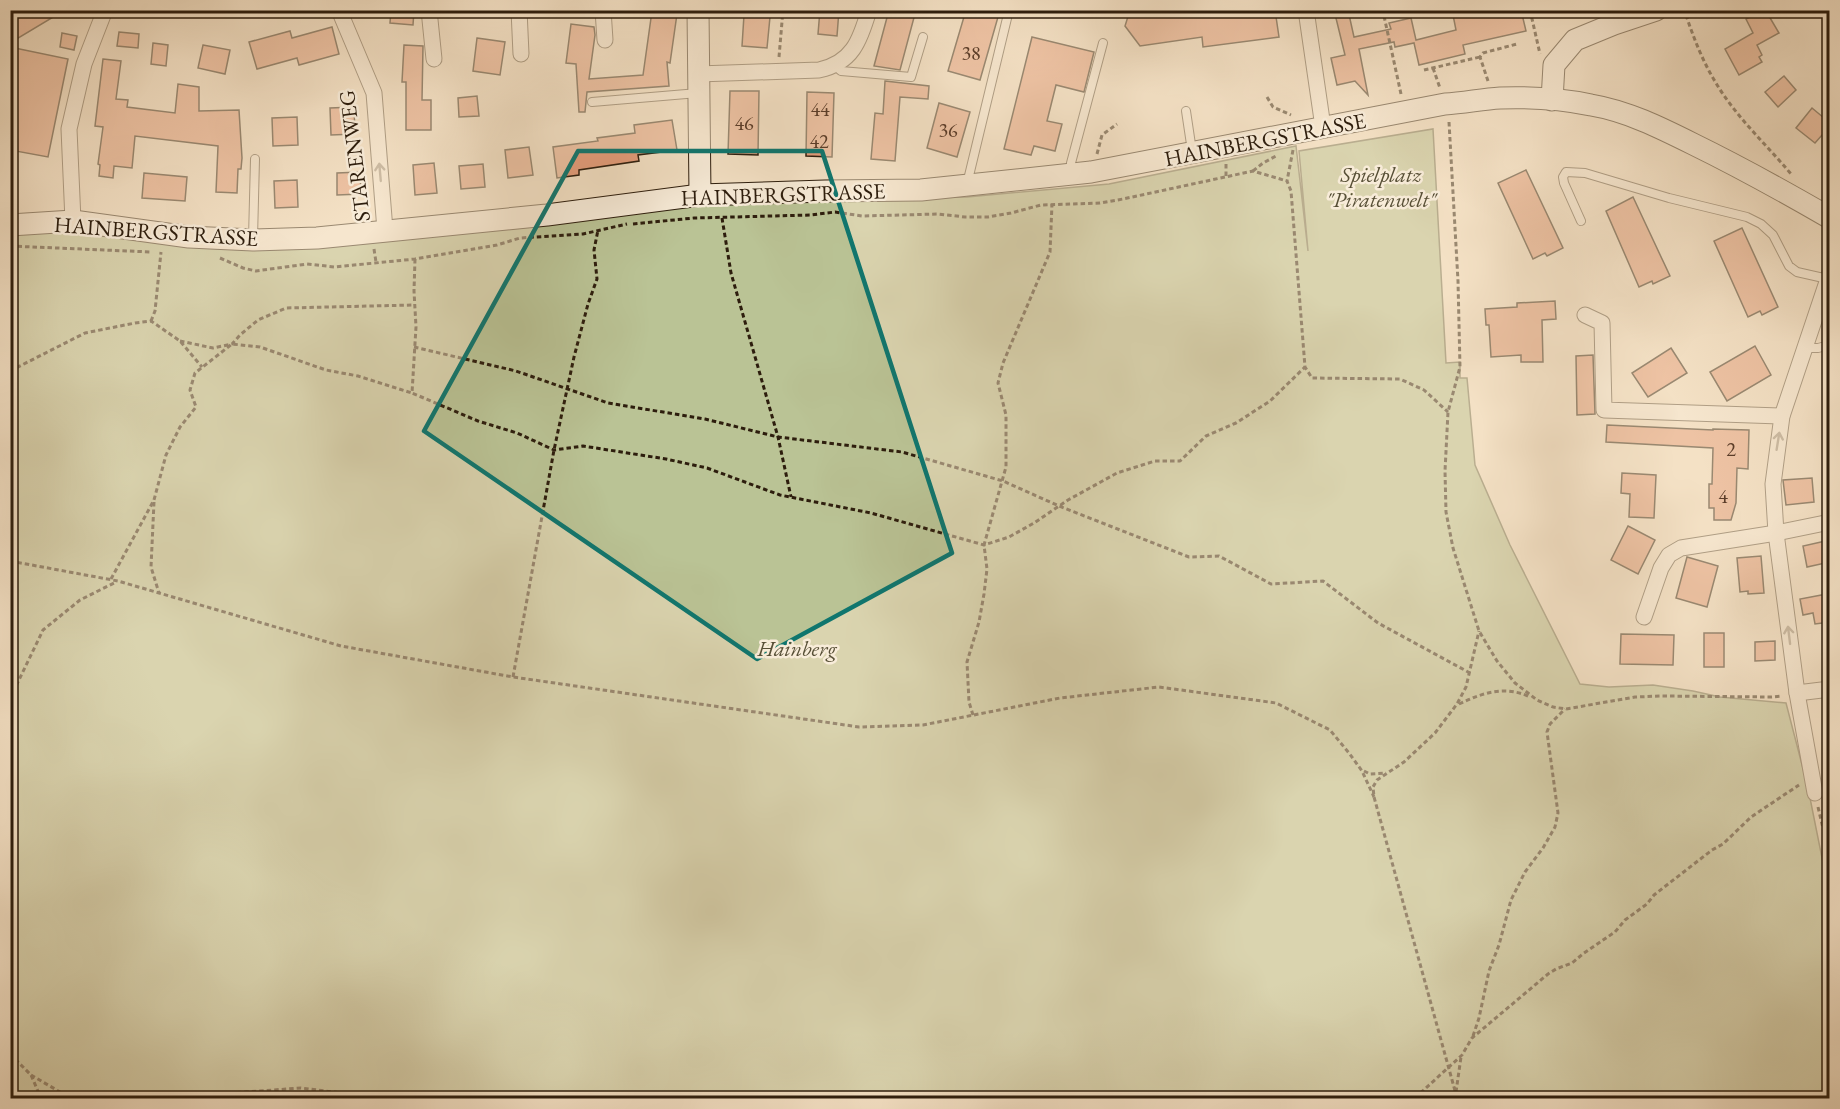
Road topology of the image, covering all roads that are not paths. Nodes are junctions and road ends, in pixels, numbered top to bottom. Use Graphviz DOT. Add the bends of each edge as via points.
graph roads {
  1 [pos="105,10"];
  2 [pos="339,10"];
  3 [pos="429,10"];
  4 [pos="519,10"];
  5 [pos="603,10"];
  6 [pos="698,10"];
  7 [pos="868,10"];
  8 [pos="1010,10"];
  9 [pos="1306,10"];
  10 [pos="1651,11"];
  11 [pos="1614,17"];
  12 [pos="923,37"];
  13 [pos="605,40"];
  14 [pos="1103,43"];
  15 [pos="521,54"];
  16 [pos="434,59"];
  17 [pos="834,65"];
  18 [pos="698,83"];
  19 [pos="1552,100"];
  20 [pos="592,102"];
  21 [pos="1186,111"];
  22 [pos="1323,128"];
  23 [pos="1192,152"];
  24 [pos="255,159"];
  25 [pos="1070,175"];
  26 [pos="966,186"];
  27 [pos="700,195"];
  28 [pos="1830,218"];
  29 [pos="73,221"];
  30 [pos="1581,221"];
  31 [pos="10,225"];
  32 [pos="385,230"];
  33 [pos="253,240"];
  34 [pos="1829,276"];
  35 [pos="1585,315"];
  36 [pos="1830,345"];
  37 [pos="1804,348"];
  38 [pos="1782,416"];
  39 [pos="1830,522"];
  40 [pos="1776,533"];
  41 [pos="1644,617"];
  42 [pos="1830,689"];
  43 [pos="1797,693"];
  44 [pos="1814,787"];
  1 -- 29 [label="street" via="84,64 69,129"];
  32 -- 2 [label="street, STARENWEG, one-way" via="374,93"];
  3 -- 16 [label="street"];
  4 -- 15 [label="street"];
  5 -- 13 [label="street"];
  6 -- 18 [label="street"];
  7 -- 17 [label="street" via="861,38"];
  8 -- 26 [label="lane"];
  9 -- 22 [label="street"];
  10 -- 11 [label="street"];
  11 -- 19 [label="street" via="1575,40 1554,65"];
  12 -- 17 [label="lane" via="911,77 841,71"];
  14 -- 25 [label="lane"];
  17 -- 18 [label="street"];
  18 -- 20 [label="lane"];
  18 -- 27 [label="street"];
  19 -- 22 [label="street, HAINBERGSTRASSE" via="1501,98 1445,104"];
  19 -- 28 [label="street, HAINBERGSTRASSE" via="1592,105 1657,126"];
  21 -- 23 [label="lane"];
  22 -- 23 [label="street, HAINBERGSTRASSE"];
  23 -- 25 [label="street, HAINBERGSTRASSE"];
  24 -- 33 [label="lane"];
  25 -- 26 [label="street, HAINBERGSTRASSE"];
  26 -- 27 [label="street, HAINBERGSTRASSE"];
  27 -- 32 [label="street, HAINBERGSTRASSE"];
  29 -- 31 [label="street, HAINBERGSTRASSE"];
  29 -- 33 [label="street, HAINBERGSTRASSE" via="189,237"];
  30 -- 34 [label="lane" via="1564,183 1566,172 1585,173 1748,217 1773,235 1789,266 1797,272"];
  32 -- 33 [label="street, HAINBERGSTRASSE"];
  34 -- 37 [label="street"];
  35 -- 38 [label="street" via="1602,323 1604,410"];
  36 -- 37 [label="lane"];
  37 -- 38 [label="street"];
  40 -- 38 [label="street, one-way" via="1773,484"];
  39 -- 40 [label="street"];
  40 -- 41 [label="street" via="1681,548 1669,555"];
  43 -- 40 [label="street, one-way"];
  42 -- 43 [label="street"];
  43 -- 44 [label="street"];
}
